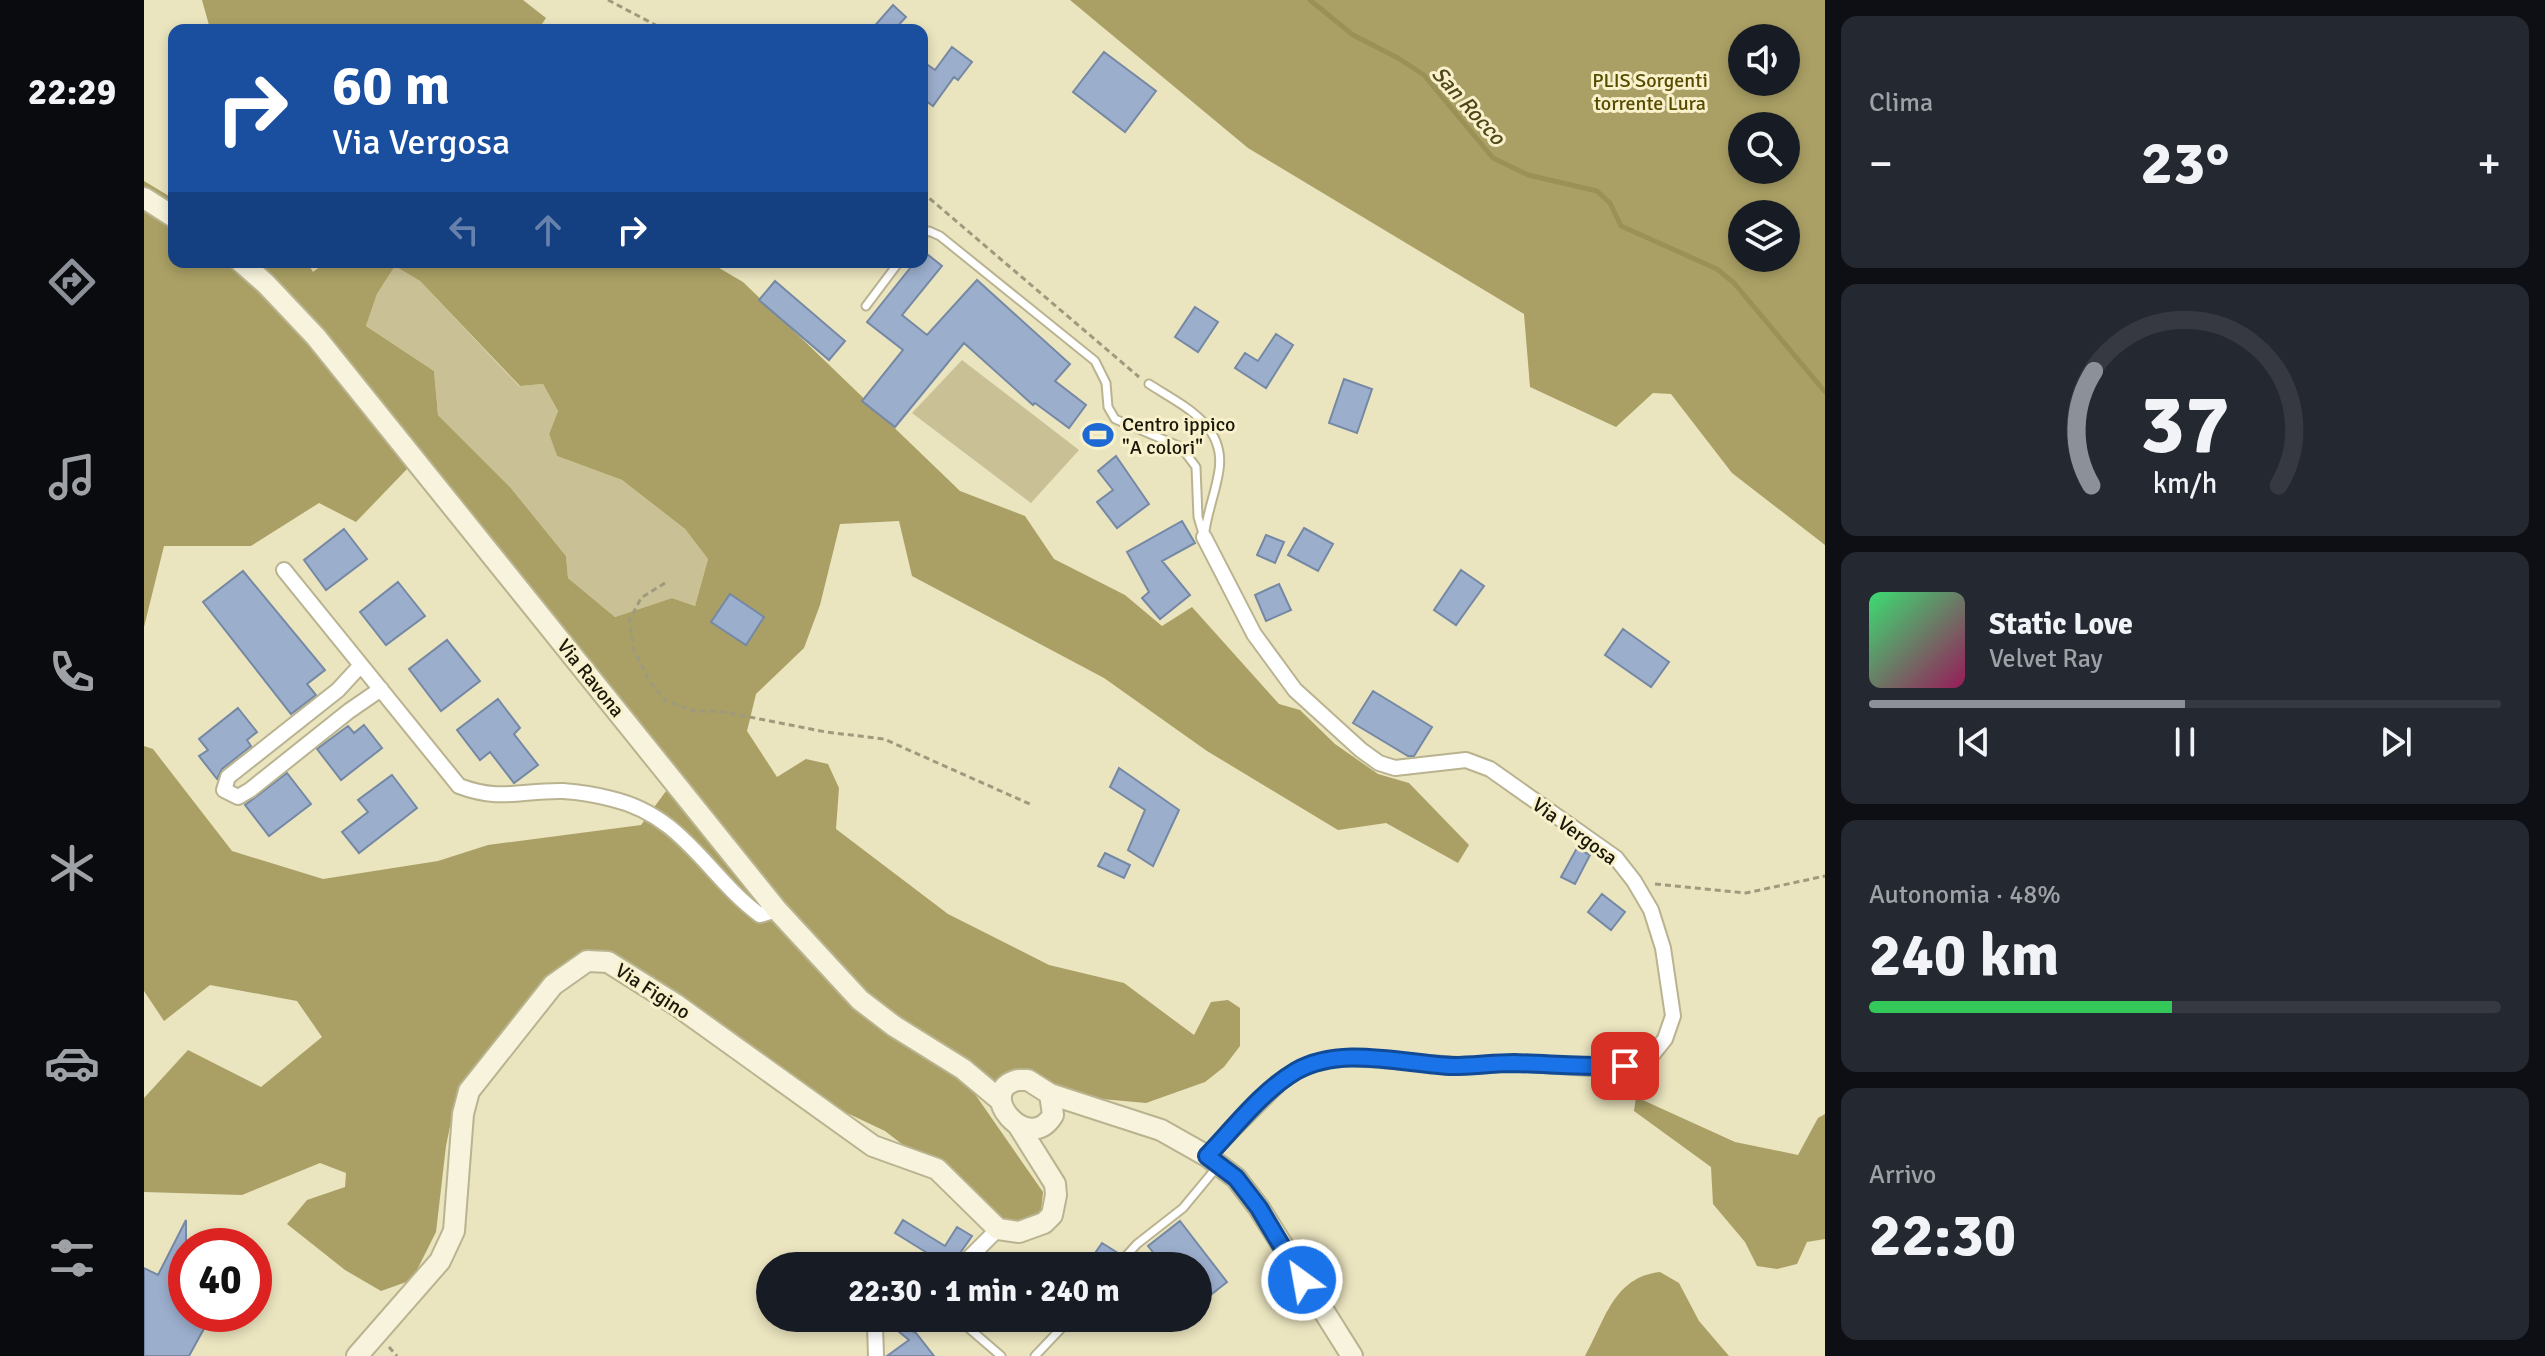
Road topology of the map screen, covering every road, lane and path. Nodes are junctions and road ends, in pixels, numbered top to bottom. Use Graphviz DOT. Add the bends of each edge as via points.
graph roads {
  1 [pos="608,0"];
  2 [pos="654,24"];
  3 [pos="928,197"];
  4 [pos="144,198"];
  5 [pos="168,213"];
  6 [pos="928,232"];
  7 [pos="248,268"];
  8 [pos="894,268"];
  9 [pos="866,306"];
  10 [pos="1149,384"];
  11 [pos="1204,537"];
  12 [pos="284,570"];
  13 [pos="665,583"];
  14 [pos="361,665"];
  15 [pos="381,689"];
  16 [pos="275,740"];
  17 [pos="290,759"];
  18 [pos="1032,805"];
  19 [pos="1825,876"];
  20 [pos="1634,881"];
  21 [pos="777,910"];
  22 [pos="1004,1091"];
  23 [pos="1050,1094"];
  24 [pos="1108,1115"];
  25 [pos="1047,1124"];
  26 [pos="1018,1125"];
  27 [pos="1036,1152"];
  28 [pos="1213,1160"];
  29 [pos="998,1229"];
  30 [pos="975,1252"];
  31 [pos="1130,1252"];
  32 [pos="875,1332"];
  33 [pos="973,1332"];
  34 [pos="1058,1332"];
  35 [pos="357,1356"];
  36 [pos="876,1356"];
  37 [pos="1001,1356"];
  38 [pos="1035,1356"];
  39 [pos="1352,1356"];
  1 -- 2 [label="path"];
  3 -- 10 [label="path"];
  4 -- 5 [label="street"];
  6 -- 11 [label="lane" via="1095,361 1115,419 1181,447 1196,467"];
  7 -- 21 [label="street, Via Ravona" via="316,337"];
  8 -- 9 [label="lane"];
  10 -- 11 [label="lane" via="1202,418 1214,436 1220,467"];
  11 -- 20 [label="street, Via Vergosa" via="1254,634 1295,690 1361,750 1395,768 1466,760 1490,769 1616,858"];
  12 -- 14 [label="street"];
  13 -- 18 [label="path" via="641,598 629,621 634,650 666,701 694,711 884,739"];
  14 -- 15 [label="street"];
  14 -- 16 [label="street"];
  15 -- 17 [label="street"];
  15 -- 21 [label="street" via="459,786 481,794 519,796 563,791 646,811 704,856 746,905 760,915"];
  16 -- 17 [label="street"];
  16 -- 17 [label="street" via="228,777 224,790 238,797"];
  19 -- 20 [label="path" via="1746,893"];
  20 -- 28 [label="street, Via Vergosa" via="1651,910 1670,985 1673,1016 1653,1054 1625,1066 1589,1068 1322,1061 1282,1081"];
  21 -- 22 [label="street, Via Ravona" via="860,1000"];
  22 -- 23 [label="street" via="1028,1080"];
  22 -- 26 [label="street" via="1006,1114"];
  23 -- 24 [label="street"];
  23 -- 25 [label="street" via="1053,1115"];
  24 -- 25 [label="street"];
  24 -- 28 [label="street" via="1161,1130"];
  25 -- 26 [label="street" via="1037,1129"];
  25 -- 27 [label="street"];
  26 -- 27 [label="street"];
  27 -- 29 [label="street" via="1055,1184 1052,1215 1034,1229"];
  28 -- 31 [label="lane" via="1183,1208"];
  28 -- 39 [label="street" via="1236,1178 1259,1208"];
  29 -- 30 [label="street"];
  29 -- 35 [label="street, Via Figino" via="937,1169 873,1146 675,1004 608,962 587,961 553,985 469,1091 454,1231 440,1261"];
  32 -- 36 [label="street"];
  33 -- 37 [label="lane"];
  34 -- 38 [label="lane"];
}
